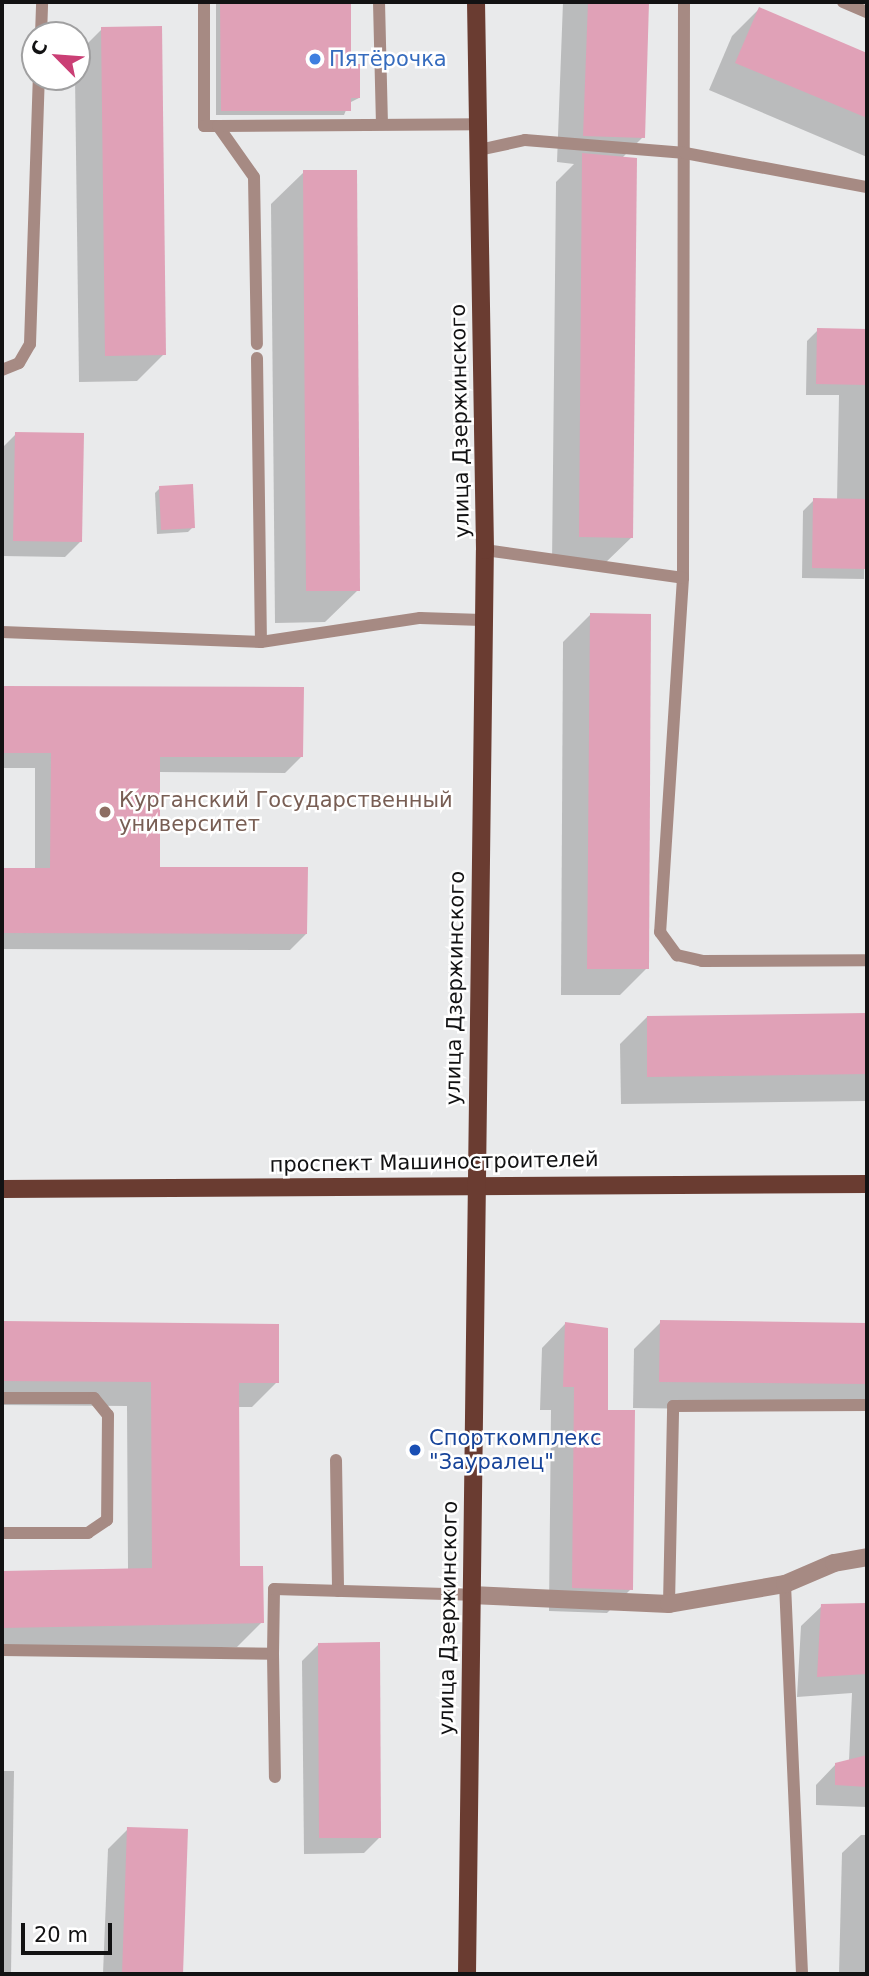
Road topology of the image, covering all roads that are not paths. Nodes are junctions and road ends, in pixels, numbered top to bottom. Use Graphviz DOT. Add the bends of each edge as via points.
graph roads {
  1 [pos="42,2"];
  2 [pos="204,2"];
  3 [pos="379,2"];
  4 [pos="476,2"];
  5 [pos="684,2"];
  6 [pos="843,2"];
  7 [pos="867,12"];
  8 [pos="41,21"];
  9 [pos="39,91"];
  10 [pos="382,124"];
  11 [pos="479,124"];
  12 [pos="218,125"];
  13 [pos="479,150"];
  14 [pos="685,153"];
  15 [pos="867,187"];
  16 [pos="257,344"];
  17 [pos="257,358"];
  18 [pos="2,370"];
  19 [pos="485,550"];
  20 [pos="683,578"];
  21 [pos="482,620"];
  22 [pos="2,632"];
  23 [pos="261,642"];
  24 [pos="867,960"];
  25 [pos="477,1182"];
  26 [pos="867,1184"];
  27 [pos="2,1189"];
  28 [pos="2,1398"];
  29 [pos="867,1405"];
  30 [pos="336,1460"];
  31 [pos="2,1533"];
  32 [pos="867,1557"];
  33 [pos="785,1584"];
  34 [pos="338,1591"];
  35 [pos="471,1595"];
  36 [pos="669,1604"];
  37 [pos="2,1650"];
  38 [pos="273,1654"];
  39 [pos="275,1777"];
  40 [pos="467,1974"];
  41 [pos="802,1974"];
  1 -- 8 [label="lane"];
  2 -- 12 [label="lane" via="204,126"];
  3 -- 10 [label="lane"];
  4 -- 11 [label="main road, улица Дзержинского"];
  5 -- 14 [label="lane"];
  6 -- 7 [label="lane"];
  9 -- 18 [label="lane" via="30,344 19,363"];
  10 -- 11 [label="lane"];
  10 -- 12 [label="lane"];
  11 -- 13 [label="main road, улица Дзержинского"];
  12 -- 16 [label="lane" via="254,177"];
  13 -- 14 [label="lane" via="525,140"];
  13 -- 19 [label="main road, улица Дзержинского"];
  14 -- 15 [label="lane"];
  14 -- 20 [label="lane"];
  17 -- 23 [label="lane"];
  19 -- 20 [label="lane"];
  19 -- 21 [label="main road, улица Дзержинского"];
  20 -- 24 [label="lane" via="660,932 677,955 702,961"];
  21 -- 23 [label="lane" via="420,618"];
  21 -- 25 [label="main road, улица Дзержинского"];
  22 -- 23 [label="lane"];
  25 -- 26 [label="main road, проспект Машиностроителей"];
  25 -- 27 [label="main road, проспект Машиностроителей"];
  25 -- 35 [label="main road, улица Дзержинского"];
  28 -- 31 [label="lane" via="94,1398 108,1415 107,1520 88,1532"];
  29 -- 36 [label="lane" via="673,1406"];
  30 -- 34 [label="lane"];
  32 -- 33 [label="street" via="834,1563"];
  33 -- 36 [label="street"];
  33 -- 41 [label="lane"];
  34 -- 35 [label="lane"];
  34 -- 38 [label="lane" via="274,1589"];
  35 -- 36 [label="street"];
  35 -- 40 [label="main road, улица Дзержинского"];
  37 -- 38 [label="lane"];
  38 -- 39 [label="lane"];
}
